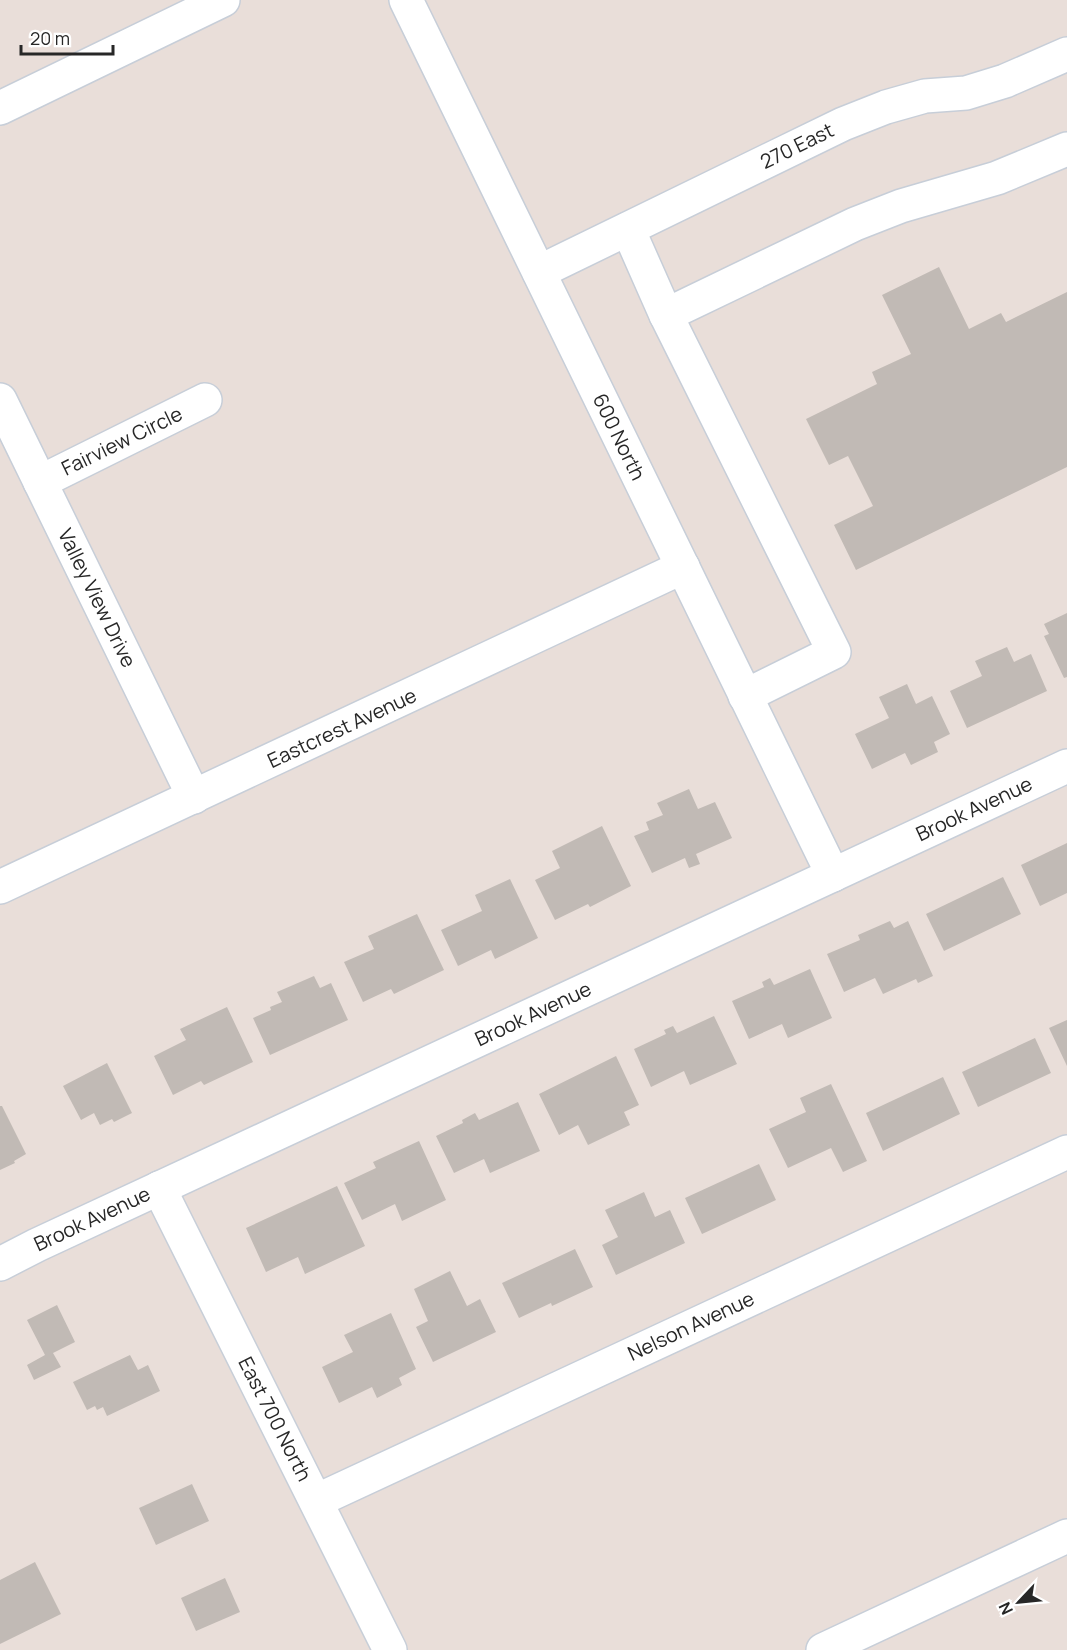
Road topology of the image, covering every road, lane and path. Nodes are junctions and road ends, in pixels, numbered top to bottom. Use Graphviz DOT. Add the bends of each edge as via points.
graph roads {
  1 [pos="223,0"];
  2 [pos="406,0"];
  3 [pos="1063,65"];
  4 [pos="0,108"];
  5 [pos="1067,149"];
  6 [pos="628,229"];
  7 [pos="539,272"];
  8 [pos="666,315"];
  9 [pos="0,400"];
  10 [pos="205,400"];
  11 [pos="40,482"];
  12 [pos="683,567"];
  13 [pos="745,696"];
  14 [pos="1067,766"];
  15 [pos="194,797"];
  16 [pos="833,875"];
  17 [pos="0,887"];
  18 [pos="1067,1152"];
  19 [pos="159,1188"];
  20 [pos="0,1264"];
  21 [pos="316,1501"];
  22 [pos="1067,1536"];
  23 [pos="390,1650"];
  24 [pos="823,1650"];
  1 -- 4 [label="street"];
  2 -- 7 [label="street, 600 North"];
  3 -- 6 [label="street, 270 East" via="966,93 925,96 886,107 843,124"];
  5 -- 8 [label="street" via="997,178 855,224"];
  6 -- 7 [label="street, 270 East"];
  6 -- 8 [label="street"];
  7 -- 12 [label="street, 600 North"];
  8 -- 13 [label="street" via="834,652"];
  9 -- 11 [label="street, Valley View Drive"];
  10 -- 11 [label="street, Fairview Circle"];
  11 -- 15 [label="street, Valley View Drive"];
  12 -- 13 [label="street, 600 North"];
  12 -- 15 [label="street, Eastcrest Avenue"];
  13 -- 16 [label="street, 600 North"];
  14 -- 16 [label="street, Brook Avenue"];
  15 -- 17 [label="street, Eastcrest Avenue"];
  16 -- 19 [label="street, Brook Avenue"];
  18 -- 21 [label="street, Nelson Avenue"];
  19 -- 20 [label="street, Brook Avenue"];
  19 -- 21 [label="street, East 700 North"];
  21 -- 23 [label="street, East 700 North"];
  22 -- 24 [label="street"];
}
